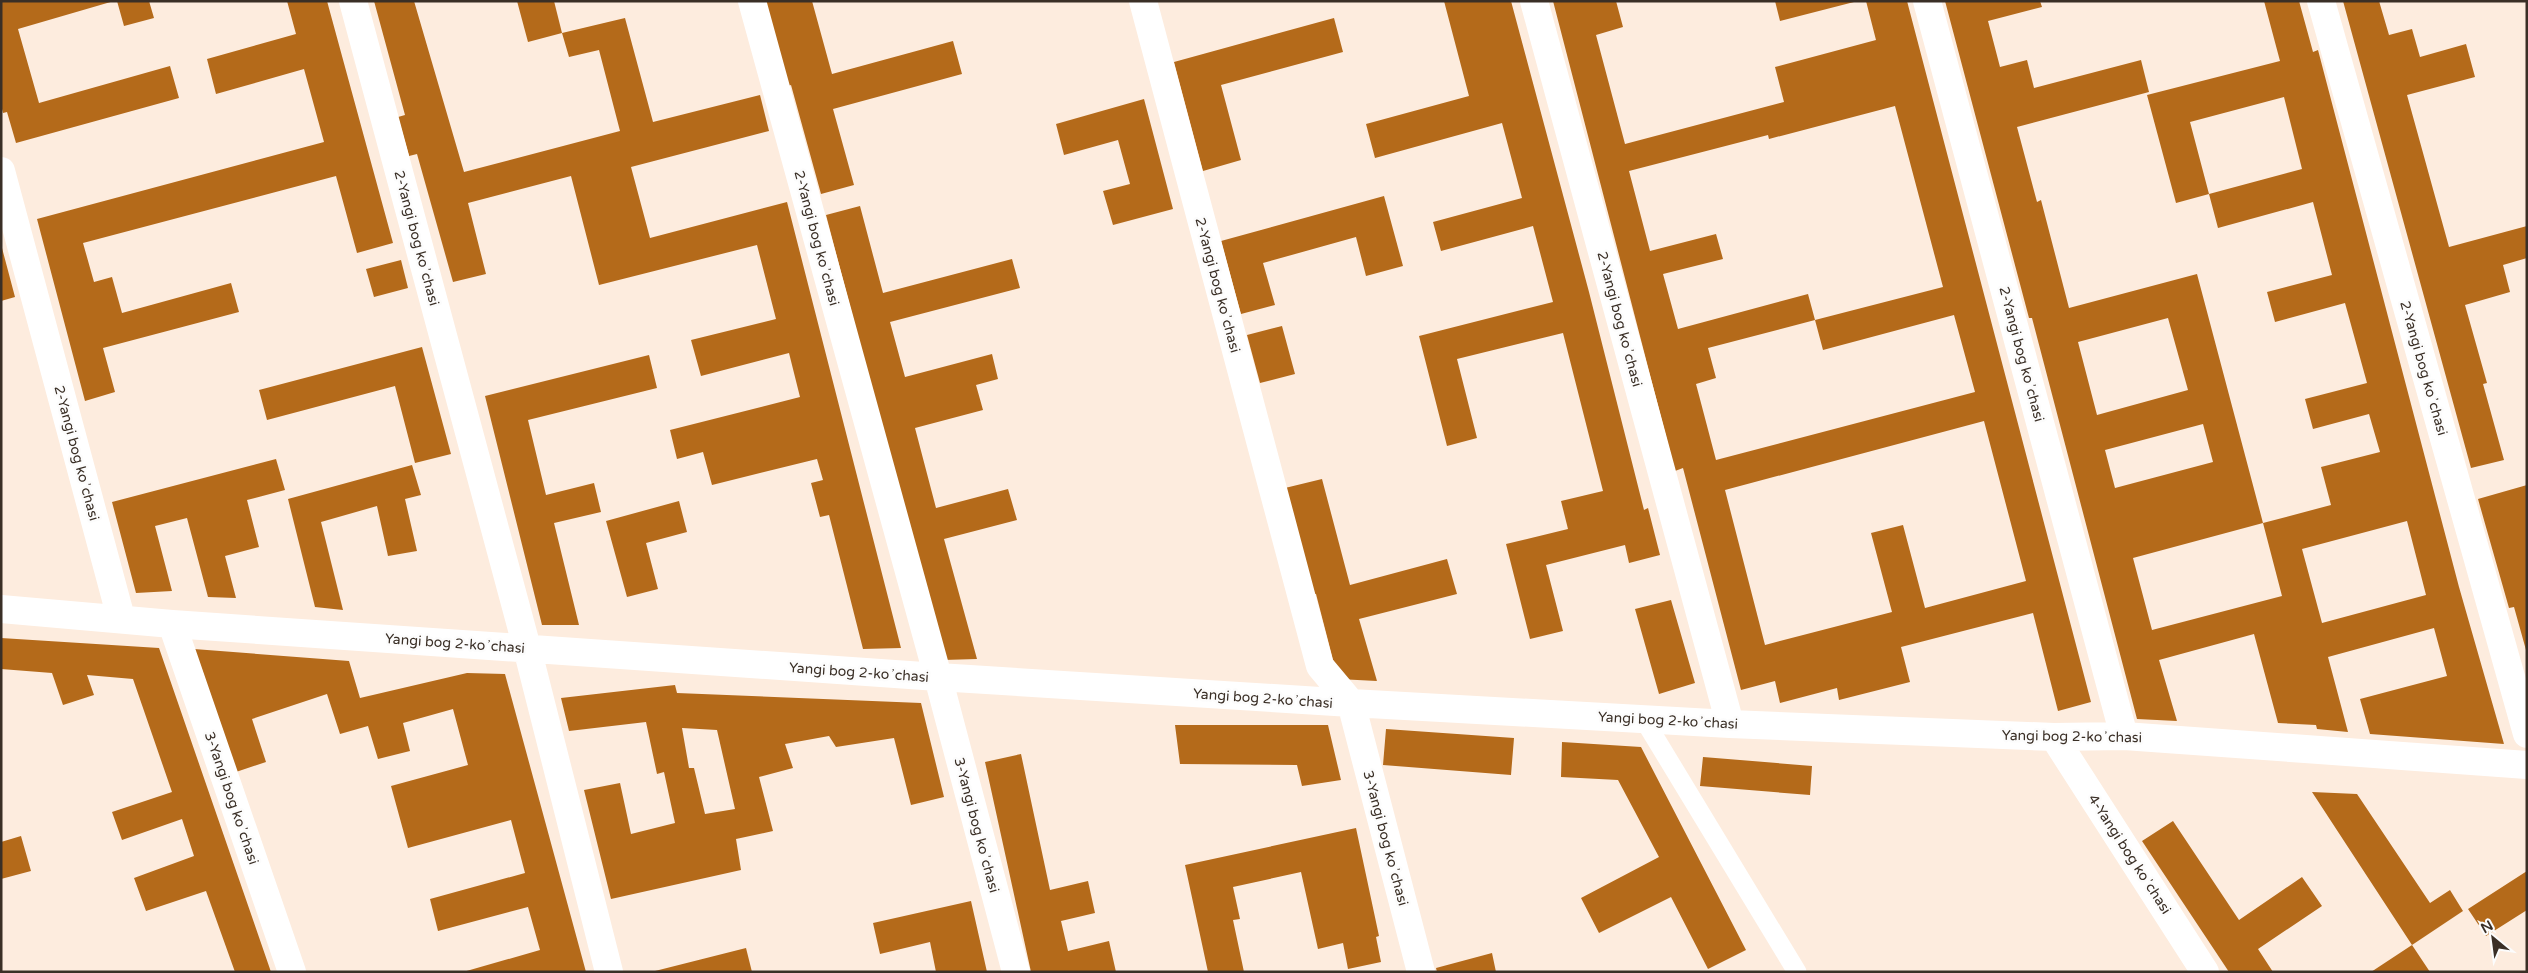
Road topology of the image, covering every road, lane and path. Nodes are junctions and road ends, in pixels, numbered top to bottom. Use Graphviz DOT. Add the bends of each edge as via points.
graph roads {
  1 [pos="354,1"];
  2 [pos="752,1"];
  3 [pos="1143,1"];
  4 [pos="1534,1"];
  5 [pos="1927,1"];
  6 [pos="2321,1"];
  7 [pos="1,172"];
  8 [pos="1,608"];
  9 [pos="121,618"];
  10 [pos="172,624"];
  11 [pos="527,648"];
  12 [pos="938,677"];
  13 [pos="1351,703"];
  14 [pos="1643,718"];
  15 [pos="1730,724"];
  16 [pos="2527,734"];
  17 [pos="2124,736"];
  18 [pos="2054,737"];
  19 [pos="2527,765"];
  20 [pos="292,972"];
  21 [pos="609,972"];
  22 [pos="1016,972"];
  23 [pos="1421,972"];
  24 [pos="1797,972"];
  25 [pos="2205,972"];
  1 -- 11 [label="street, 2-Yangi bog koʼchasi"];
  2 -- 12 [label="street, 2-Yangi bog koʼchasi"];
  3 -- 13 [label="street, 2-Yangi bog koʼchasi" via="1320,666"];
  4 -- 15 [label="street, 2-Yangi bog koʼchasi"];
  5 -- 17 [label="street, 2-Yangi bog koʼchasi"];
  6 -- 16 [label="street, 2-Yangi bog koʼchasi"];
  7 -- 9 [label="street, 2-Yangi bog koʼchasi"];
  8 -- 9 [label="street, Yangi bog 2-koʼchasi"];
  9 -- 10 [label="street, Yangi bog 2-koʼchasi"];
  10 -- 11 [label="street, Yangi bog 2-koʼchasi"];
  10 -- 20 [label="street, 3-Yangi bog koʼchasi"];
  11 -- 12 [label="street, Yangi bog 2-koʼchasi"];
  11 -- 21 [label="street"];
  12 -- 13 [label="street, Yangi bog 2-koʼchasi"];
  12 -- 22 [label="street, 3-Yangi bog koʼchasi"];
  13 -- 14 [label="street, Yangi bog 2-koʼchasi"];
  13 -- 23 [label="street, 3-Yangi bog koʼchasi"];
  14 -- 15 [label="street, Yangi bog 2-koʼchasi"];
  14 -- 24 [label="lane"];
  15 -- 18 [label="street, Yangi bog 2-koʼchasi"];
  17 -- 18 [label="street, Yangi bog 2-koʼchasi"];
  17 -- 19 [label="street, Yangi bog 2-koʼchasi"];
  18 -- 25 [label="street, 4-Yangi bog koʼchasi"];
}
